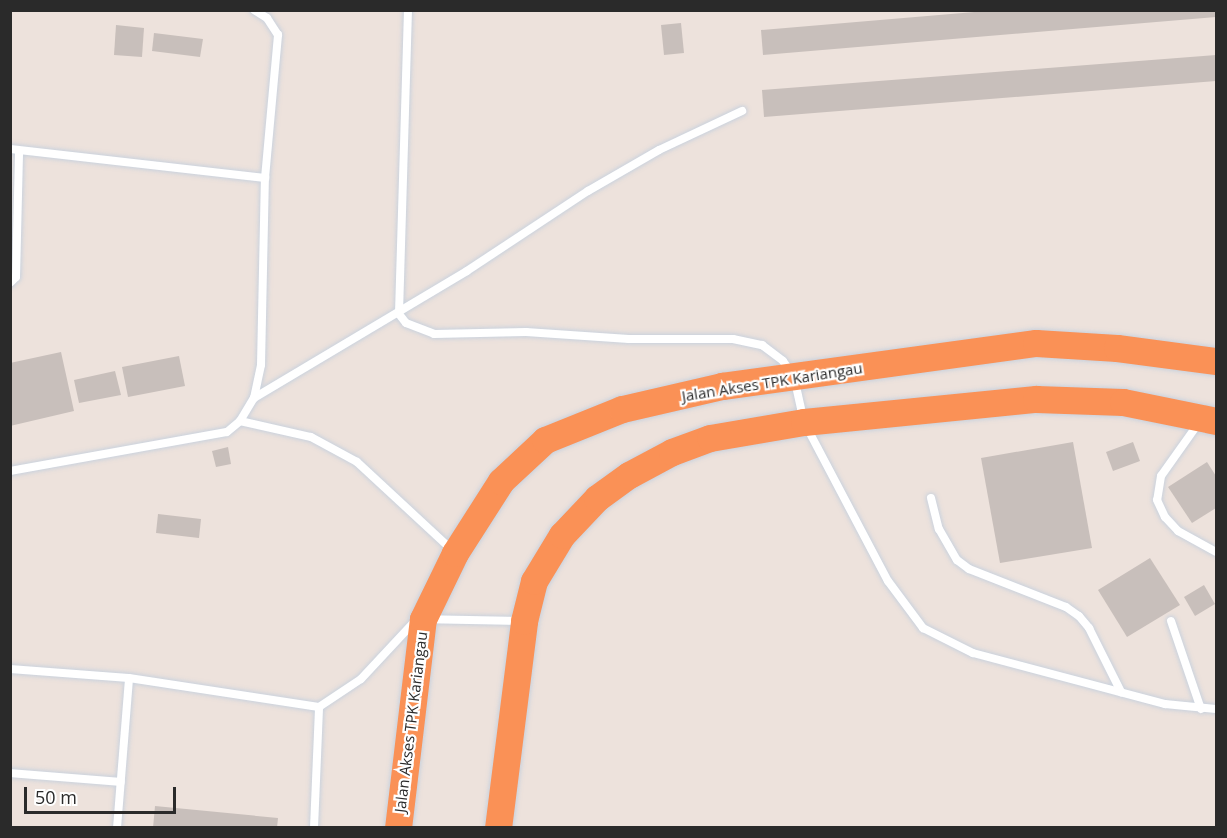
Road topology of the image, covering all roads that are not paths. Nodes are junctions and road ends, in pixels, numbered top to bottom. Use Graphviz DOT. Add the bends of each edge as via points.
graph roads {
  1 [pos="254,10"];
  2 [pos="408,10"];
  3 [pos="742,111"];
  4 [pos="15,150"];
  5 [pos="265,178"];
  6 [pos="10,283"];
  7 [pos="399,314"];
  8 [pos="1216,362"];
  9 [pos="794,377"];
  10 [pos="254,398"];
  11 [pos="1210,419"];
  12 [pos="240,421"];
  13 [pos="804,422"];
  14 [pos="10,471"];
  15 [pos="930,498"];
  16 [pos="1216,552"];
  17 [pos="455,553"];
  18 [pos="423,619"];
  19 [pos="524,621"];
  20 [pos="1171,621"];
  21 [pos="10,669"];
  22 [pos="129,678"];
  23 [pos="1121,692"];
  24 [pos="319,707"];
  25 [pos="1216,709"];
  26 [pos="1201,710"];
  27 [pos="10,772"];
  28 [pos="121,782"];
  29 [pos="117,828"];
  30 [pos="314,828"];
  31 [pos="398,828"];
  32 [pos="498,828"];
  1 -- 5 [label="lane" via="267,18 278,35"];
  2 -- 7 [label="lane"];
  3 -- 7 [label="lane" via="659,150 588,191"];
  4 -- 5 [label="lane"];
  4 -- 6 [label="lane" via="16,277"];
  5 -- 10 [label="lane" via="261,365"];
  7 -- 9 [label="lane" via="406,323 434,334 526,332 629,339 748,339 775,352"];
  7 -- 10 [label="lane"];
  8 -- 9 [label="highway, Jalan Akses TPK Kariangau" via="1117,348 1036,344"];
  9 -- 13 [label="lane"];
  9 -- 17 [label="highway, Jalan Akses TPK Kariangau" via="722,386 622,409 545,440 501,481"];
  10 -- 12 [label="lane"];
  11 -- 13 [label="highway" via="1123,402 1036,399"];
  11 -- 16 [label="lane" via="1161,476 1157,500 1178,531"];
  12 -- 14 [label="lane" via="227,432 206,438"];
  12 -- 17 [label="lane" via="311,437 357,462"];
  13 -- 19 [label="highway" via="710,438 672,452 597,498 562,535 534,581"];
  13 -- 23 [label="lane" via="888,581 923,628 973,653"];
  15 -- 23 [label="lane" via="939,529 957,560 1079,616"];
  17 -- 18 [label="highway, Jalan Akses TPK Kariangau"];
  18 -- 19 [label="lane"];
  18 -- 24 [label="lane" via="409,624 361,679"];
  18 -- 31 [label="highway, Jalan Akses TPK Kariangau"];
  19 -- 32 [label="highway"];
  20 -- 26 [label="lane"];
  21 -- 22 [label="lane"];
  22 -- 24 [label="lane"];
  22 -- 28 [label="lane"];
  23 -- 26 [label="lane"];
  24 -- 30 [label="lane"];
  25 -- 26 [label="lane"];
  27 -- 28 [label="lane"];
  28 -- 29 [label="lane"];
}
